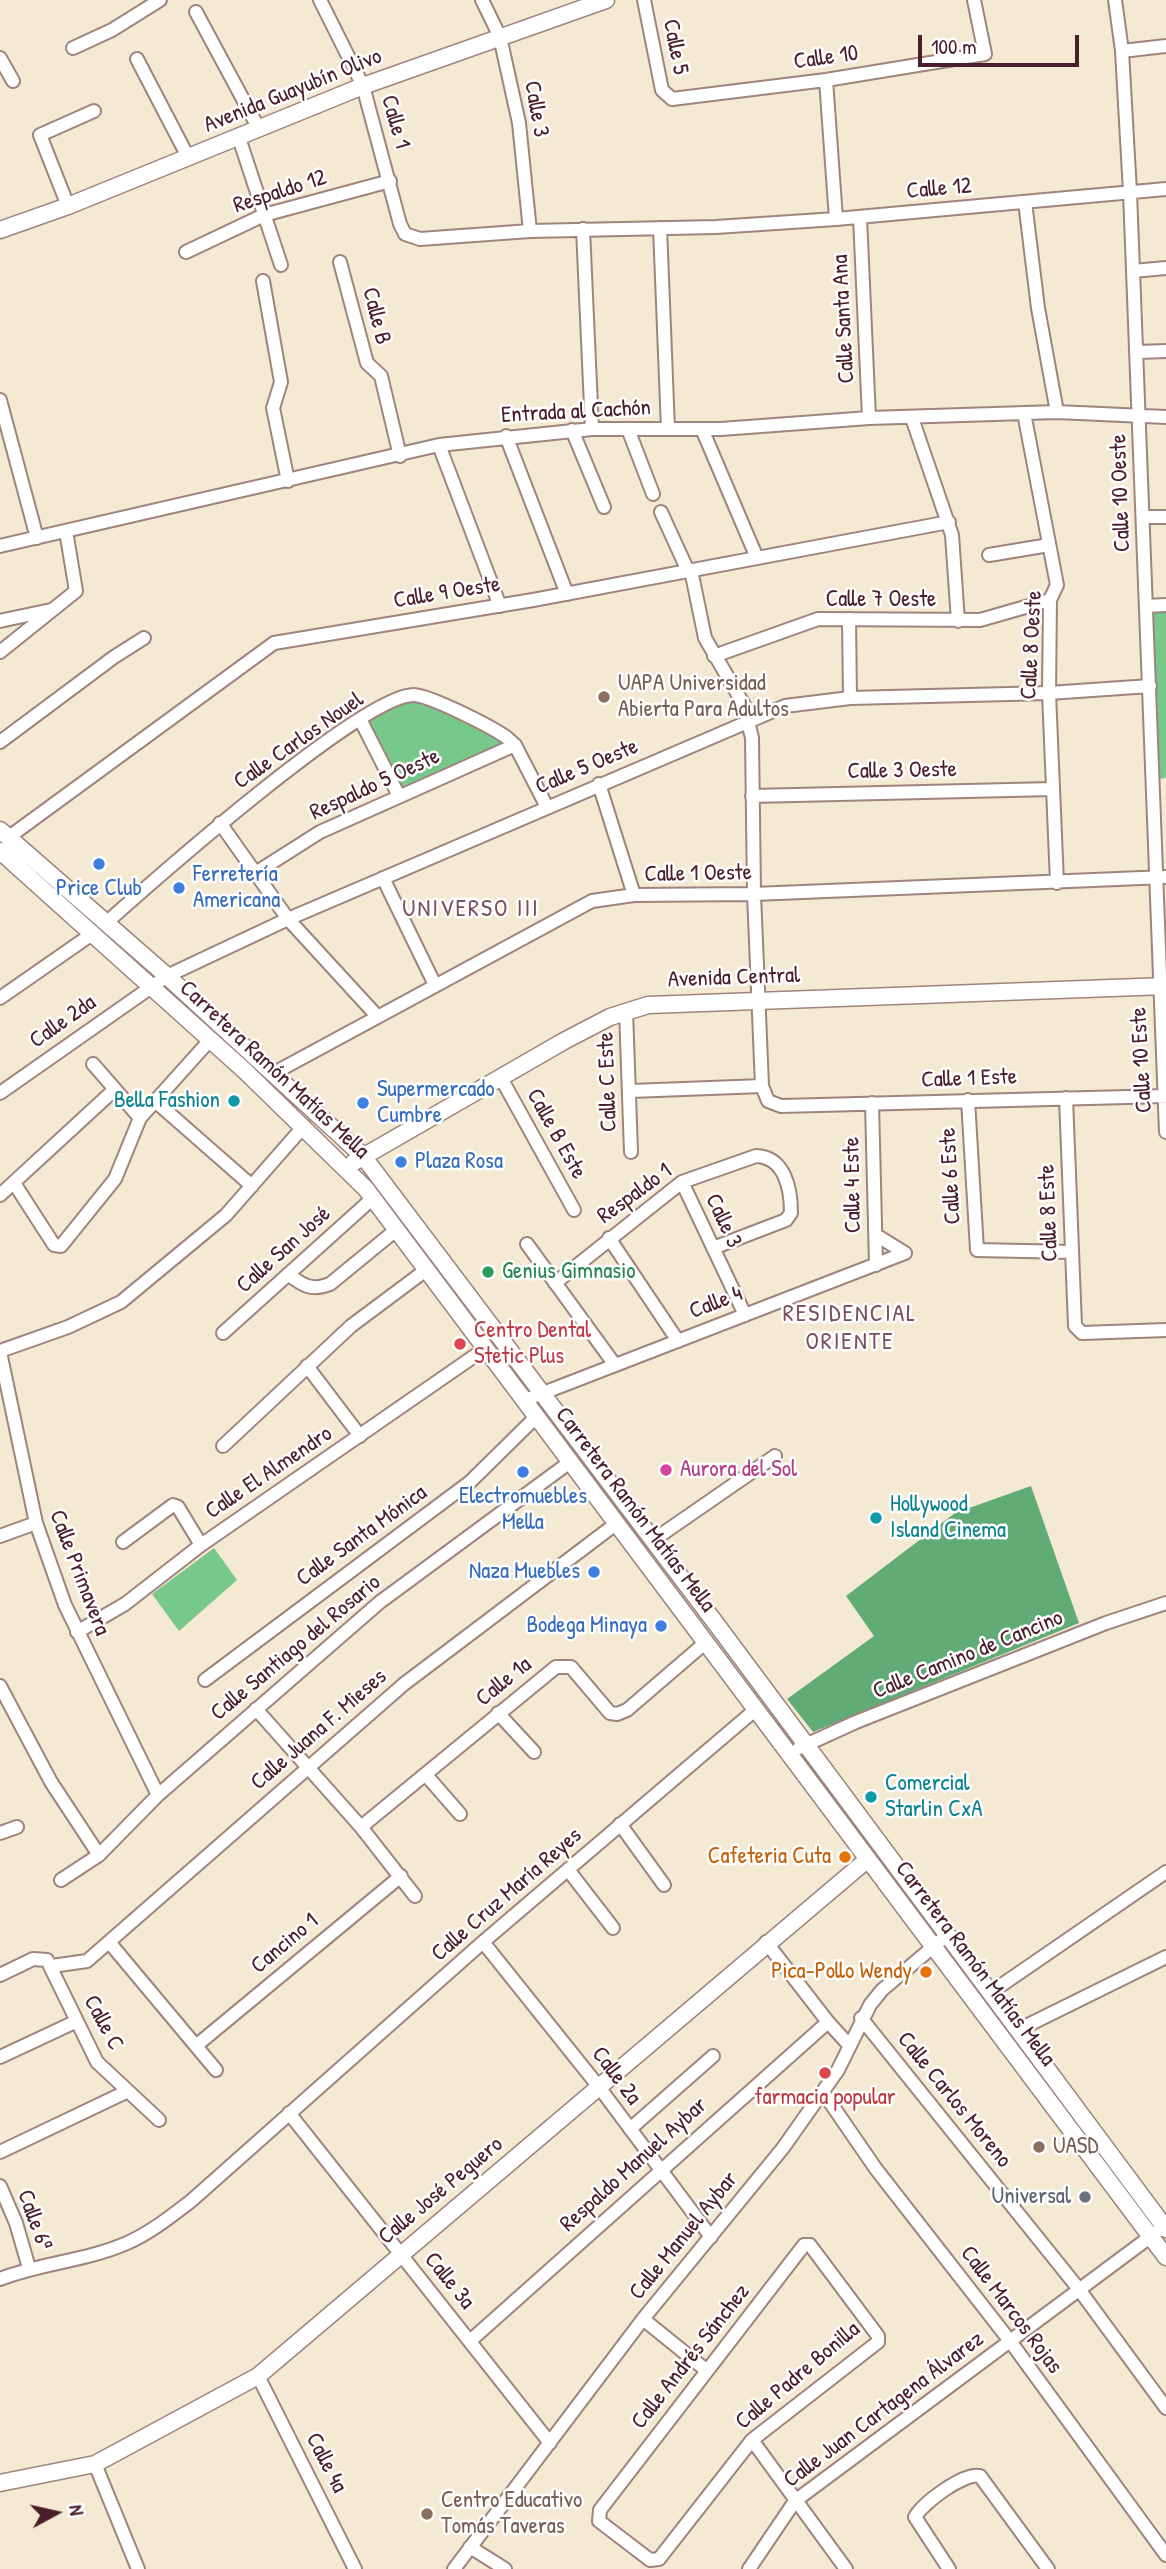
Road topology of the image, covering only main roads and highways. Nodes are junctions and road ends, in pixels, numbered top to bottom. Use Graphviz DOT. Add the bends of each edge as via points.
graph roads {
  1 [pos="606,0"];
  2 [pos="0,230"];
  3 [pos="3,839"];
  4 [pos="1163,986"];
  5 [pos="363,1156"];
  6 [pos="346,1166"];
  7 [pos="868,1858"];
  8 [pos="940,1941"];
  9 [pos="1160,2231"];
  10 [pos="1166,2257"];
  11 [pos="0,2483"];
  1 -- 2 [label="main road, Avenida Guayubín Olivo" via="363,86"];
  3 -- 5 [label="main road, Carretera Ramón Matías Mella" via="167,976"];
  3 -- 6 [label="main road, Carretera Ramón Matías Mella" via="92,934"];
  4 -- 5 [label="main road, Avenida Central" via="667,1003 626,1011 564,1041"];
  5 -- 6 [label="main road, Avenida Central"];
  5 -- 8 [label="main road, Carretera Ramón Matías Mella" via="804,1743"];
  6 -- 7 [label="main road, Carretera Ramón Matías Mella"];
  7 -- 8 [label="main road, Carretera Ramón Matías Mella"];
  7 -- 11 [label="main road, Calle José Peguero" via="258,2376 95,2464"];
  8 -- 9 [label="main road, Carretera Ramón Matías Mella"];
  8 -- 9 [label="main road, Carretera Ramón Matías Mella" via="990,1993"];
  9 -- 10 [label="main road, Carretera Ramón Matías Mella"];
}
